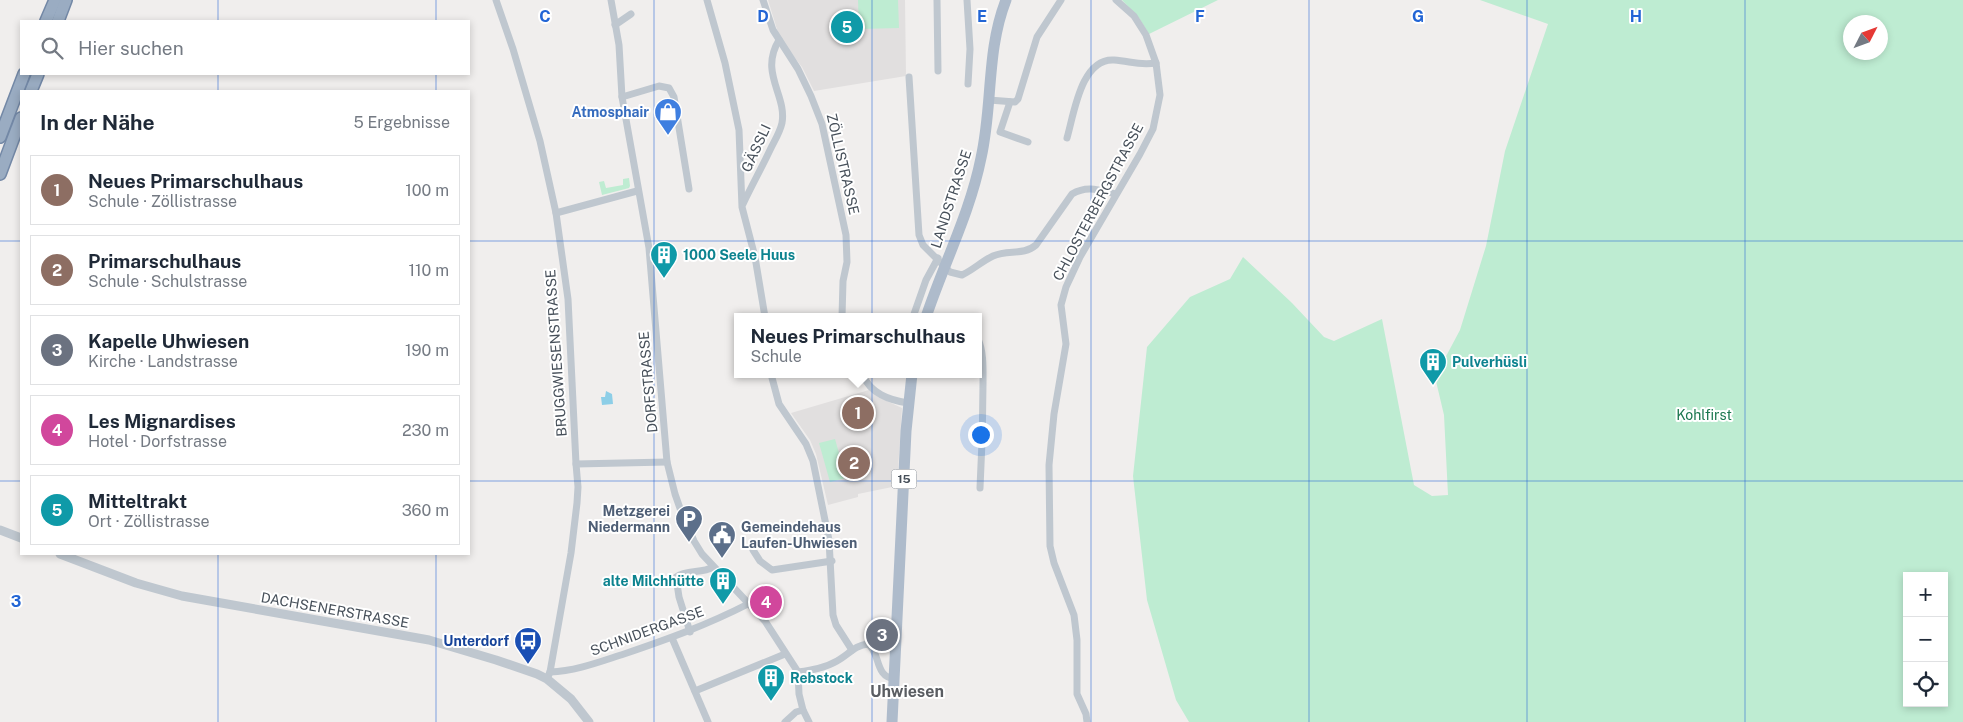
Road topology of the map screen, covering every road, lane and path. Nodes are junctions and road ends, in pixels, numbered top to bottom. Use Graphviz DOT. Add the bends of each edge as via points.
graph roads {
  1 [pos="56,0"];
  2 [pos="66,0"];
  3 [pos="496,0"];
  4 [pos="611,0"];
  5 [pos="707,0"];
  6 [pos="763,0"];
  7 [pos="937,0"];
  8 [pos="968,0"];
  9 [pos="1006,0"];
  10 [pos="1061,0"];
  11 [pos="1116,0"];
  12 [pos="631,14"];
  13 [pos="46,20"];
  14 [pos="58,20"];
  15 [pos="616,25"];
  16 [pos="779,40"];
  17 [pos="1156,63"];
  18 [pos="938,71"];
  19 [pos="24,75"];
  20 [pos="38,75"];
  21 [pos="909,77"];
  22 [pos="968,84"];
  23 [pos="31,90"];
  24 [pos="622,97"];
  25 [pos="989,100"];
  26 [pos="1010,102"];
  27 [pos="20,121"];
  28 [pos="0,137"];
  29 [pos="1067,138"];
  30 [pos="1028,142"];
  31 [pos="0,174"];
  32 [pos="689,188"];
  33 [pos="637,190"];
  34 [pos="1116,194"];
  35 [pos="742,207"];
  36 [pos="556,213"];
  37 [pos="942,262"];
  38 [pos="764,313"];
  39 [pos="842,313"];
  40 [pos="914,313"];
  41 [pos="929,313"];
  42 [pos="982,357"];
  43 [pos="772,378"];
  44 [pos="865,378"];
  45 [pos="911,378"];
  46 [pos="908,403"];
  47 [pos="667,462"];
  48 [pos="576,464"];
  49 [pos="980,488"];
  50 [pos="0,530"];
  51 [pos="20,538"];
  52 [pos="753,550"];
  53 [pos="63,555"];
  54 [pos="832,561"];
  55 [pos="713,567"];
  56 [pos="748,604"];
  57 [pos="690,632"];
  58 [pos="672,638"];
  59 [pos="852,650"];
  60 [pos="785,654"];
  61 [pos="798,672"];
  62 [pos="548,675"];
  63 [pos="895,679"];
  64 [pos="695,691"];
  65 [pos="803,710"];
  66 [pos="589,722"];
  67 [pos="708,722"];
  68 [pos="784,722"];
  69 [pos="809,722"];
  70 [pos="892,722"];
  71 [pos="1087,722"];
  1 -- 13 [label="highway"];
  2 -- 14 [label="highway"];
  3 -- 36 [label="street, BRUGGWIESENSTRASSE" via="540,141"];
  4 -- 15 [label="street, DORFSTRASSE"];
  5 -- 35 [label="street" via="739,130"];
  6 -- 16 [label="street, ZÖLLISTRASSE"];
  7 -- 18 [label="street"];
  8 -- 22 [label="street"];
  9 -- 25 [label="main road, LANDSTRASSE" via="998,19 993,48"];
  10 -- 26 [label="street" via="1037,37 1020,94 1015,102"];
  11 -- 17 [label="street, CHLOSTERBERGSTRASSE" via="1142,27"];
  12 -- 15 [label="street"];
  15 -- 24 [label="street, DORFSTRASSE"];
  16 -- 35 [label="street, GÄSSLI" via="773,50 772,62 782,124"];
  16 -- 39 [label="street, ZÖLLISTRASSE" via="812,96 822,124 846,235"];
  17 -- 29 [label="street" via="1138,65 1108,60 1092,69 1083,83"];
  17 -- 34 [label="street, CHLOSTERBERGSTRASSE" via="1160,94 1153,129"];
  19 -- 28 [label="highway"];
  20 -- 23 [label="highway"];
  21 -- 37 [label="street" via="917,224 923,245"];
  24 -- 32 [label="street" via="659,86 669,88 674,98"];
  24 -- 33 [label="street, DORFSTRASSE"];
  25 -- 26 [label="street"];
  25 -- 37 [label="main road, LANDSTRASSE" via="979,168 961,225"];
  26 -- 30 [label="street" via="1000,132"];
  27 -- 31 [label="highway"];
  33 -- 36 [label="street"];
  33 -- 47 [label="street, DORFSTRASSE" via="649,248"];
  34 -- 37 [label="street" via="1089,187 1072,194 1030,250 992,256 962,275 950,272"];
  34 -- 71 [label="street, CHLOSTERBERGSTRASSE" via="1063,295 1061,317 1066,344 1049,465 1050,546 1074,615 1077,694"];
  35 -- 38 [label="street"];
  36 -- 48 [label="street, BRUGGWIESENSTRASSE" via="568,299"];
  37 -- 40 [label="street" via="926,280"];
  37 -- 41 [label="main road, LANDSTRASSE"];
  42 -- 49 [label="street" via="984,429"];
  43 -- 54 [label="street" via="779,404 806,444 813,461"];
  44 -- 46 [label="street" via="877,393 893,401"];
  45 -- 46 [label="main road, 15"];
  46 -- 63 [label="main road, 15"];
  47 -- 48 [label="street"];
  47 -- 55 [label="street, DORFSTRASSE" via="687,526"];
  48 -- 62 [label="street, BRUGGWIESENSTRASSE" via="578,487 571,553"];
  50 -- 51 [label="street"];
  52 -- 54 [label="street" via="760,561 772,570"];
  53 -- 62 [label="street, DACHSENERSTRASSE" via="136,583 182,596 429,640"];
  54 -- 59 [label="street" via="833,615"];
  55 -- 56 [label="street, DORFSTRASSE"];
  55 -- 57 [label="street" via="676,577"];
  56 -- 57 [label="street, SCHNIDERGASSE"];
  56 -- 60 [label="street, DORFSTRASSE" via="772,631"];
  57 -- 58 [label="street, SCHNIDERGASSE"];
  58 -- 62 [label="street, SCHNIDERGASSE"];
  58 -- 64 [label="street"];
  59 -- 61 [label="street" via="837,661"];
  59 -- 63 [label="street" via="868,644 873,647 882,672 887,678"];
  60 -- 61 [label="street, DORFSTRASSE"];
  60 -- 64 [label="street"];
  61 -- 65 [label="street"];
  62 -- 66 [label="street, DACHSENERSTRASSE"];
  63 -- 70 [label="main road, 15"];
  64 -- 67 [label="street"];
  65 -- 68 [label="street"];
  65 -- 69 [label="street"];
}
